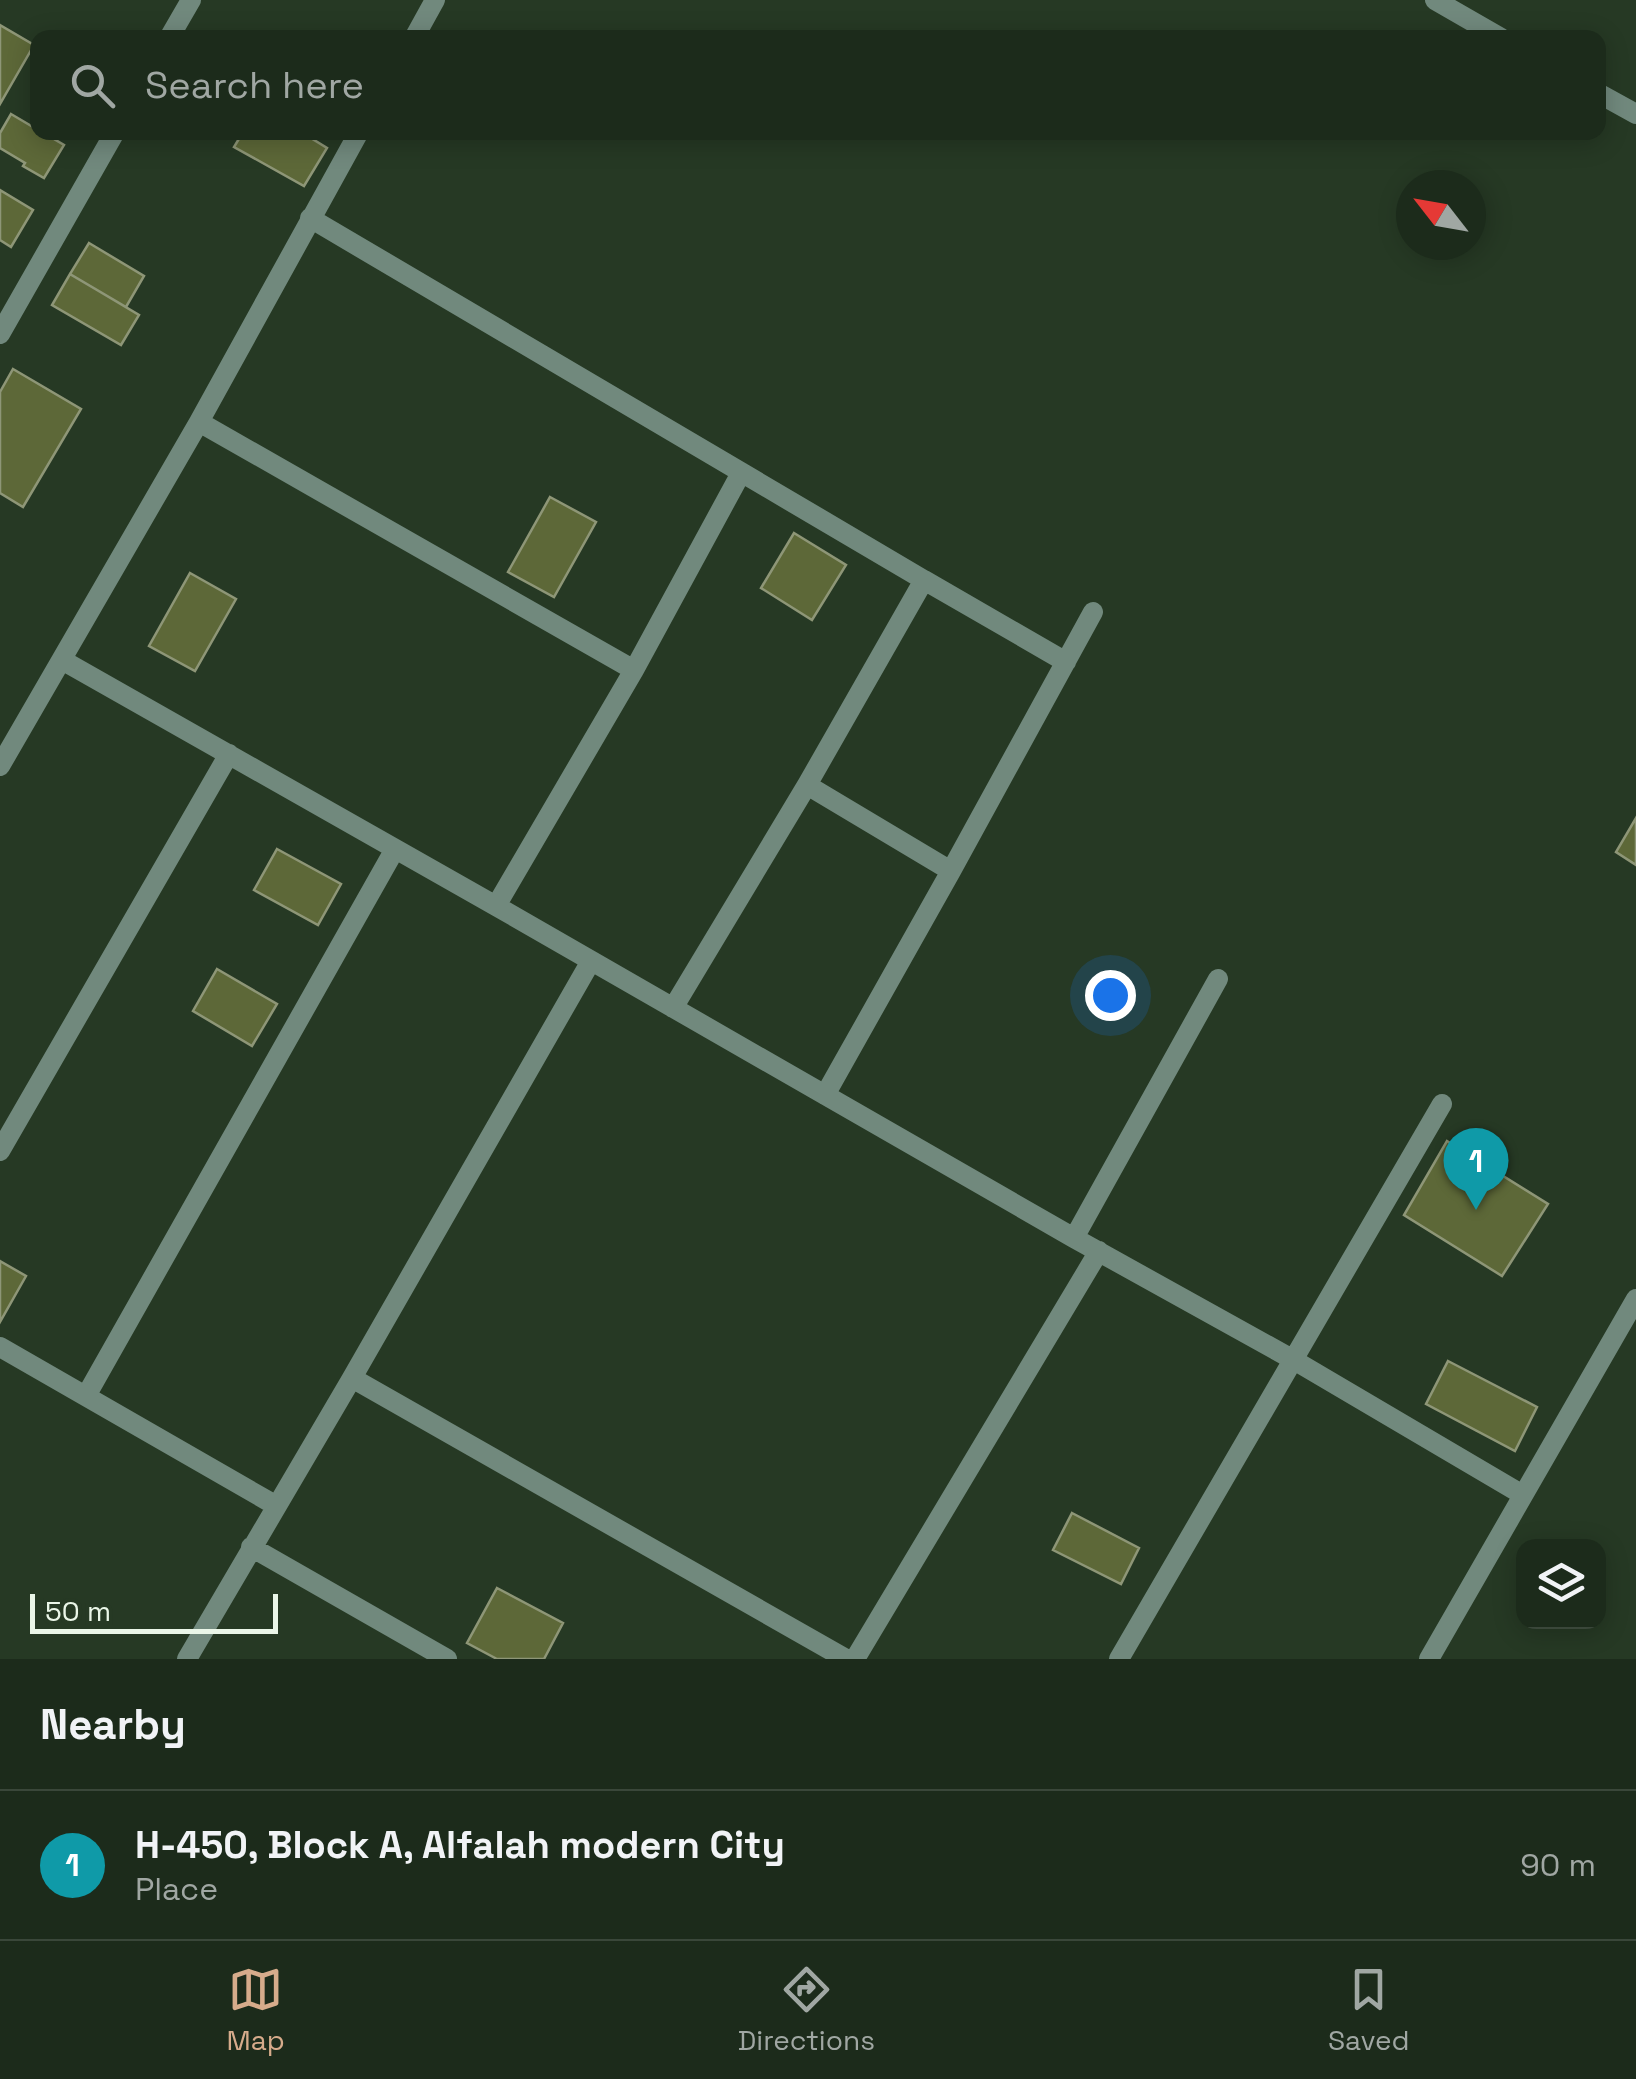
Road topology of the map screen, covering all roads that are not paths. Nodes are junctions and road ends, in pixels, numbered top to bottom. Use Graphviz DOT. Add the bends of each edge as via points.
graph roads {
  1 [pos="191,0"];
  2 [pos="435,0"];
  3 [pos="1435,0"];
  4 [pos="174,30"];
  5 [pos="418,30"];
  6 [pos="1487,30"];
  7 [pos="1606,97"];
  8 [pos="1636,114"];
  9 [pos="110,140"];
  10 [pos="354,140"];
  11 [pos="310,218"];
  12 [pos="0,334"];
  13 [pos="199,422"];
  14 [pos="741,473"];
  15 [pos="924,580"];
  16 [pos="1093,612"];
  17 [pos="62,660"];
  18 [pos="1066,662"];
  19 [pos="634,670"];
  20 [pos="230,754"];
  21 [pos="0,766"];
  22 [pos="806,785"];
  23 [pos="394,849"];
  24 [pos="952,871"];
  25 [pos="496,906"];
  26 [pos="591,961"];
  27 [pos="1218,979"];
  28 [pos="673,1008"];
  29 [pos="824,1095"];
  30 [pos="1442,1104"];
  31 [pos="0,1151"];
  32 [pos="1074,1238"];
  33 [pos="1099,1251"];
  34 [pos="1636,1298"];
  35 [pos="0,1347"];
  36 [pos="1292,1359"];
  37 [pos="352,1378"];
  38 [pos="86,1396"];
  39 [pos="1523,1495"];
  40 [pos="276,1505"];
  41 [pos="251,1547"];
  42 [pos="187,1659"];
  43 [pos="447,1659"];
  44 [pos="846,1659"];
  45 [pos="855,1659"];
  46 [pos="1119,1659"];
  47 [pos="1429,1659"];
  1 -- 4 [label="street"];
  2 -- 5 [label="street"];
  3 -- 6 [label="street"];
  7 -- 8 [label="street"];
  9 -- 12 [label="street"];
  10 -- 11 [label="street"];
  11 -- 13 [label="street"];
  11 -- 14 [label="street"];
  13 -- 17 [label="street"];
  13 -- 19 [label="street"];
  14 -- 15 [label="street"];
  14 -- 19 [label="street"];
  15 -- 18 [label="street"];
  15 -- 22 [label="street"];
  16 -- 18 [label="street"];
  17 -- 20 [label="street"];
  17 -- 21 [label="street"];
  18 -- 24 [label="street"];
  19 -- 25 [label="street"];
  20 -- 23 [label="street"];
  20 -- 31 [label="street"];
  22 -- 24 [label="street"];
  22 -- 28 [label="street"];
  23 -- 25 [label="street"];
  23 -- 38 [label="street"];
  24 -- 29 [label="street"];
  25 -- 26 [label="street"];
  26 -- 28 [label="street"];
  26 -- 37 [label="street"];
  27 -- 32 [label="street"];
  28 -- 29 [label="street"];
  29 -- 32 [label="street"];
  30 -- 36 [label="street"];
  32 -- 33 [label="street"];
  33 -- 36 [label="street"];
  33 -- 45 [label="street"];
  34 -- 39 [label="street"];
  35 -- 38 [label="street"];
  36 -- 39 [label="street"];
  36 -- 46 [label="street"];
  37 -- 40 [label="street"];
  37 -- 44 [label="street"];
  38 -- 40 [label="street"];
  39 -- 47 [label="street"];
  40 -- 41 [label="street"];
  41 -- 42 [label="street"];
  41 -- 43 [label="street"];
}
